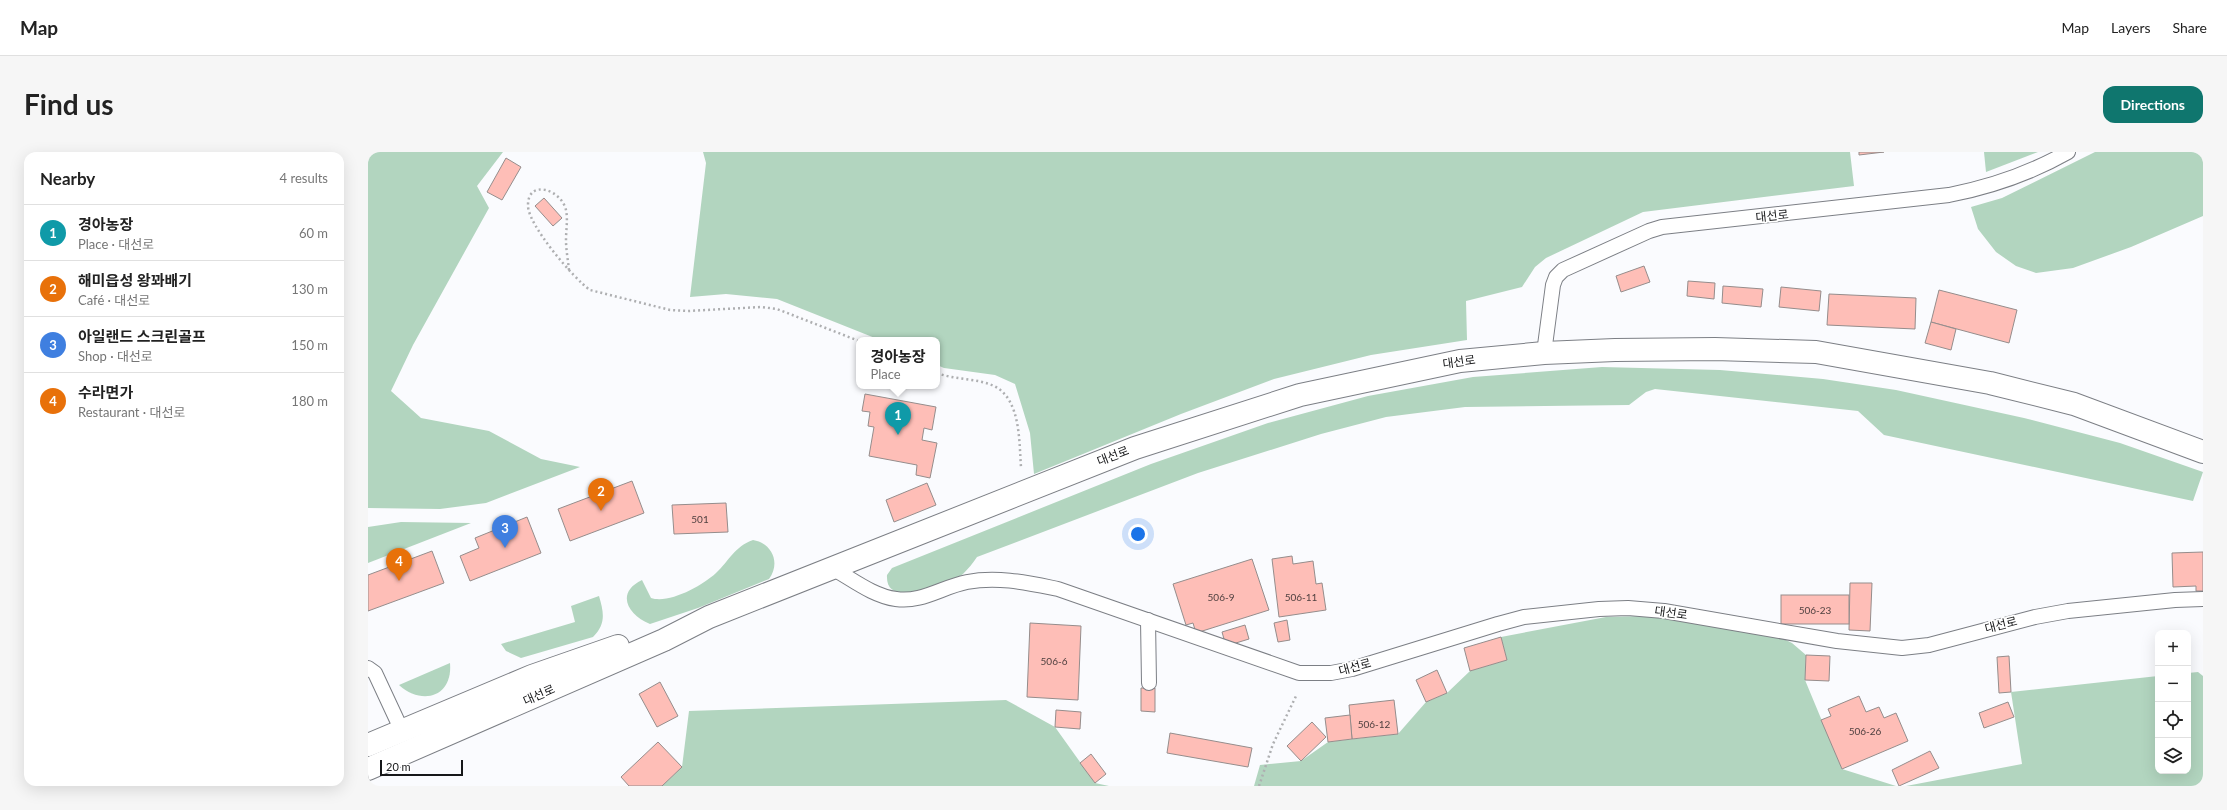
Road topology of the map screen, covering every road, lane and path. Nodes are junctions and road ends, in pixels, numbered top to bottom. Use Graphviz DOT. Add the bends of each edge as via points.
graph roads {
  1 [pos="2068,152"];
  2 [pos="569,270"];
  3 [pos="856,340"];
  4 [pos="1544,353"];
  5 [pos="940,374"];
  6 [pos="2203,452"];
  7 [pos="1023,491"];
  8 [pos="832,568"];
  9 [pos="2203,599"];
  10 [pos="709,617"];
  11 [pos="1148,620"];
  12 [pos="368,668"];
  13 [pos="1308,674"];
  14 [pos="1149,683"];
  15 [pos="402,731"];
  16 [pos="368,745"];
  17 [pos="368,770"];
  18 [pos="1258,786"];
  1 -- 4 [label="lane, 대선로" via="2016,176 1982,188 1949,195 1662,227 1649,231 1563,270 1556,277"];
  2 -- 2 [label="path" via="529,215 530,197 536,191 553,191 566,209"];
  2 -- 3 [label="path" via="579,282 600,294 670,310 761,307 777,309"];
  4 -- 6 [label="street, 대선로" via="1715,349 1816,352 2006,387 2074,404"];
  4 -- 7 [label="street, 대선로" via="1460,361 1300,395 1135,448"];
  5 -- 7 [label="path" via="993,386 1002,391 1010,401 1019,437"];
  7 -- 8 [label="street, 대선로"];
  8 -- 10 [label="street, 대선로"];
  8 -- 11 [label="lane, 대선로" via="875,592 894,599 921,598 980,580 1020,582 1058,589"];
  9 -- 13 [label="lane, 대선로" via="2068,611 2035,617 1929,645 1902,648 1837,641 1664,611 1599,609 1524,617 1352,669 1331,674"];
  10 -- 15 [label="street, 대선로" via="661,630 532,676"];
  10 -- 17 [label="street, 대선로" via="664,640"];
  11 -- 13 [label="lane, 대선로" via="1283,668"];
  11 -- 14 [label="lane"];
  12 -- 15 [label="lane" via="375,674"];
  13 -- 18 [label="path" via="1273,744"];
  15 -- 16 [label="street, 대선로"];
}
